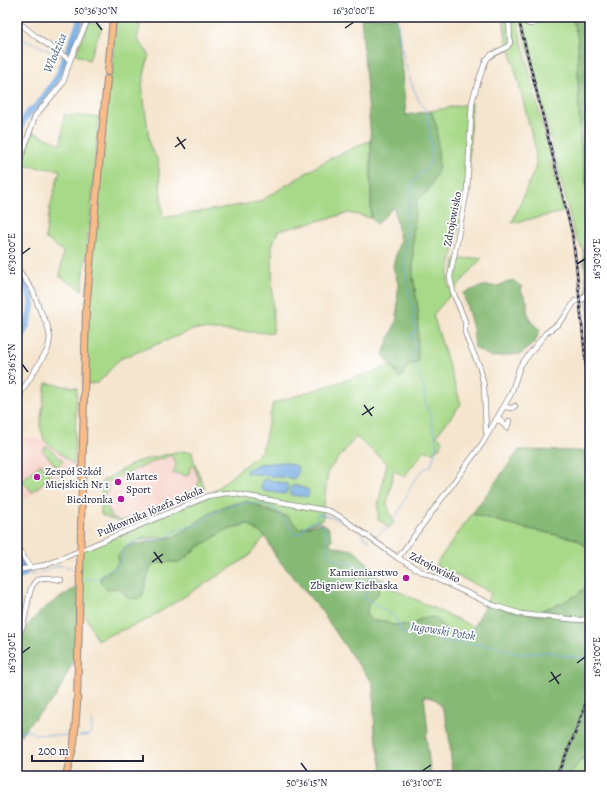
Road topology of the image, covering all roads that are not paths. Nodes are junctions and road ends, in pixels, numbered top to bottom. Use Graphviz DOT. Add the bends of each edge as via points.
graph roads {
  1 [pos="89,17"];
  2 [pos="113,17"];
  3 [pos="509,17"];
  4 [pos="523,17"];
  5 [pos="541,17"];
  6 [pos="17,21"];
  7 [pos="69,60"];
  8 [pos="108,72"];
  9 [pos="107,79"];
  10 [pos="17,170"];
  11 [pos="17,268"];
  12 [pos="590,289"];
  13 [pos="17,399"];
  14 [pos="515,406"];
  15 [pos="504,407"];
  16 [pos="509,420"];
  17 [pos="495,421"];
  18 [pos="488,433"];
  19 [pos="17,547"];
  20 [pos="80,551"];
  21 [pos="398,558"];
  22 [pos="28,568"];
  23 [pos="17,570"];
  24 [pos="61,580"];
  25 [pos="590,619"];
  26 [pos="17,636"];
  27 [pos="66,776"];
  1 -- 7 [label="street"];
  2 -- 8 [label="main road"];
  3 -- 18 [label="street, Zdrojowisko" via="510,43 486,60 472,103 467,190 450,277 465,321 465,332 480,368"];
  4 -- 5 [label="street" via="527,24 532,24"];
  6 -- 7 [label="street"];
  7 -- 10 [label="street" via="60,87 35,116"];
  9 -- 20 [label="main road" via="86,310"];
  11 -- 13 [label="street" via="34,294 50,337 48,349"];
  12 -- 15 [label="street, Zdrojowisko" via="582,299 575,301 566,315 546,333 520,366"];
  14 -- 15 [label="street"];
  15 -- 17 [label="street, Zdrojowisko"];
  16 -- 17 [label="street" via="507,428 500,420"];
  17 -- 18 [label="street, Zdrojowisko"];
  18 -- 21 [label="street, Zdrojowisko"];
  19 -- 22 [label="street"];
  20 -- 21 [label="street, Pułkownika Józefa Sokola" via="208,496 226,493 329,511 350,522"];
  20 -- 22 [label="street, Pułkownika Józefa Sokola" via="46,565"];
  20 -- 27 [label="main road" via="76,725"];
  21 -- 25 [label="street, Zdrojowisko" via="431,577 507,610 521,614"];
  22 -- 23 [label="street, Pułkownika Józefa Sokola"];
  24 -- 26 [label="street" via="43,578 35,581 22,629"];
}
